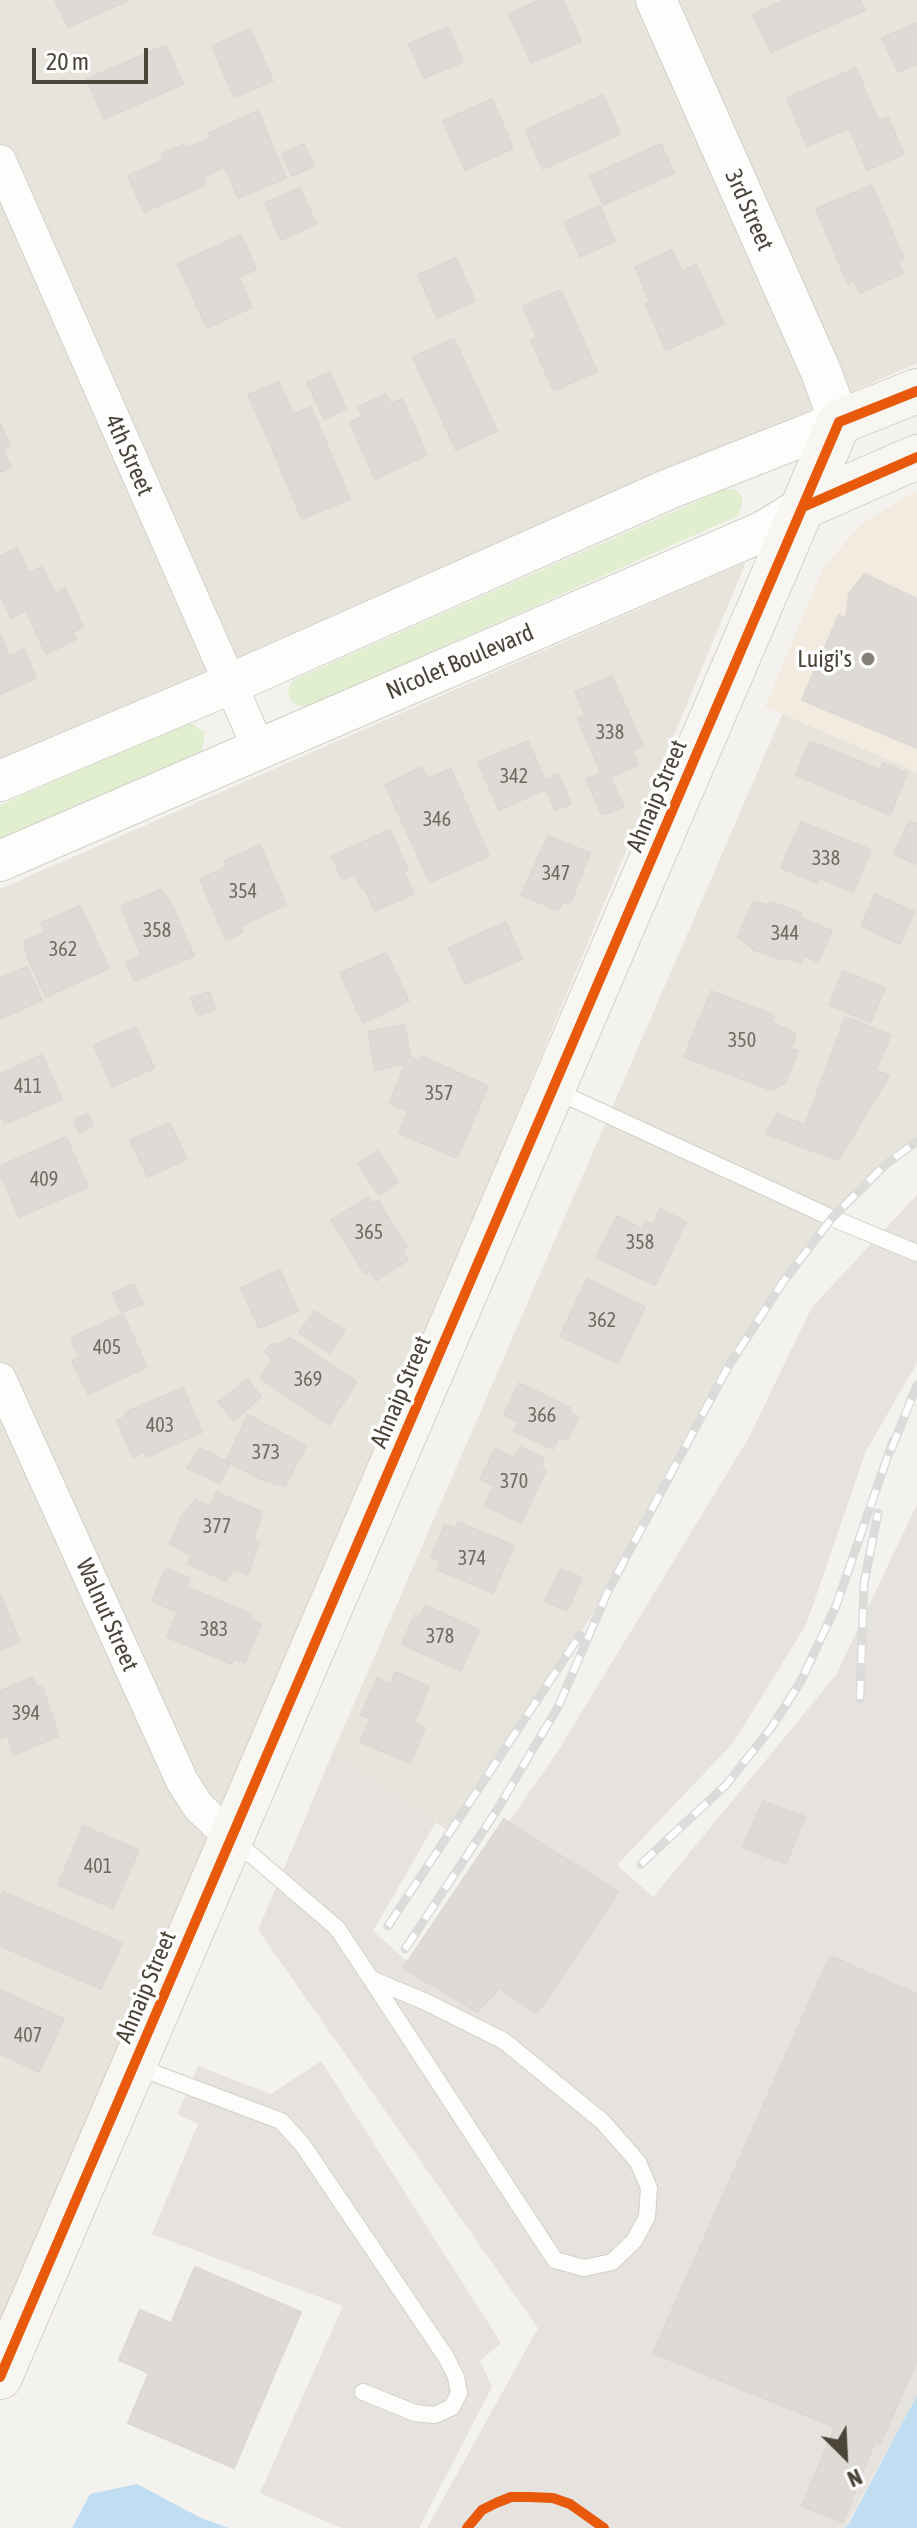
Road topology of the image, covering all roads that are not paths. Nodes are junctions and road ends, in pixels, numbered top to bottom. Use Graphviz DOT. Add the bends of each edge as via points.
graph roads {
  1 [pos="656,0"];
  2 [pos="0,161"];
  3 [pos="917,391"];
  4 [pos="839,422"];
  5 [pos="917,457"];
  6 [pos="803,507"];
  7 [pos="230,684"];
  8 [pos="259,749"];
  9 [pos="0,781"];
  10 [pos="0,861"];
  11 [pos="553,1090"];
  12 [pos="917,1253"];
  13 [pos="0,1379"];
  14 [pos="231,1838"];
  15 [pos="371,1979"];
  16 [pos="134,2066"];
  17 [pos="0,2377"];
  18 [pos="363,2392"];
  1 -- 4 [label="street, 3rd Street"];
  2 -- 7 [label="street, 4th Street"];
  3 -- 4 [label="main road"];
  4 -- 6 [label="main road, Ahnaip Street"];
  4 -- 7 [label="street" via="669,489"];
  5 -- 6 [label="main road, Nicolet Boulevard"];
  6 -- 8 [label="street, Nicolet Boulevard" via="764,531"];
  6 -- 11 [label="main road, Ahnaip Street"];
  7 -- 8 [label="street, 4th Street"];
  7 -- 9 [label="street"];
  8 -- 10 [label="street, Nicolet Boulevard"];
  11 -- 12 [label="lane"];
  11 -- 14 [label="main road, Ahnaip Street"];
  13 -- 14 [label="street, Walnut Street" via="182,1781 198,1806"];
  14 -- 15 [label="lane" via="337,1928"];
  14 -- 16 [label="main road, Ahnaip Street"];
  15 -- 15 [label="lane" via="555,2260 584,2268 612,2262 634,2241 647,2217 649,2188 638,2162 603,2122 504,2041"];
  16 -- 17 [label="main road, Ahnaip Street"];
  16 -- 18 [label="lane" via="281,2121 302,2144 446,2357 459,2393 452,2407 435,2415 415,2413"];
}
